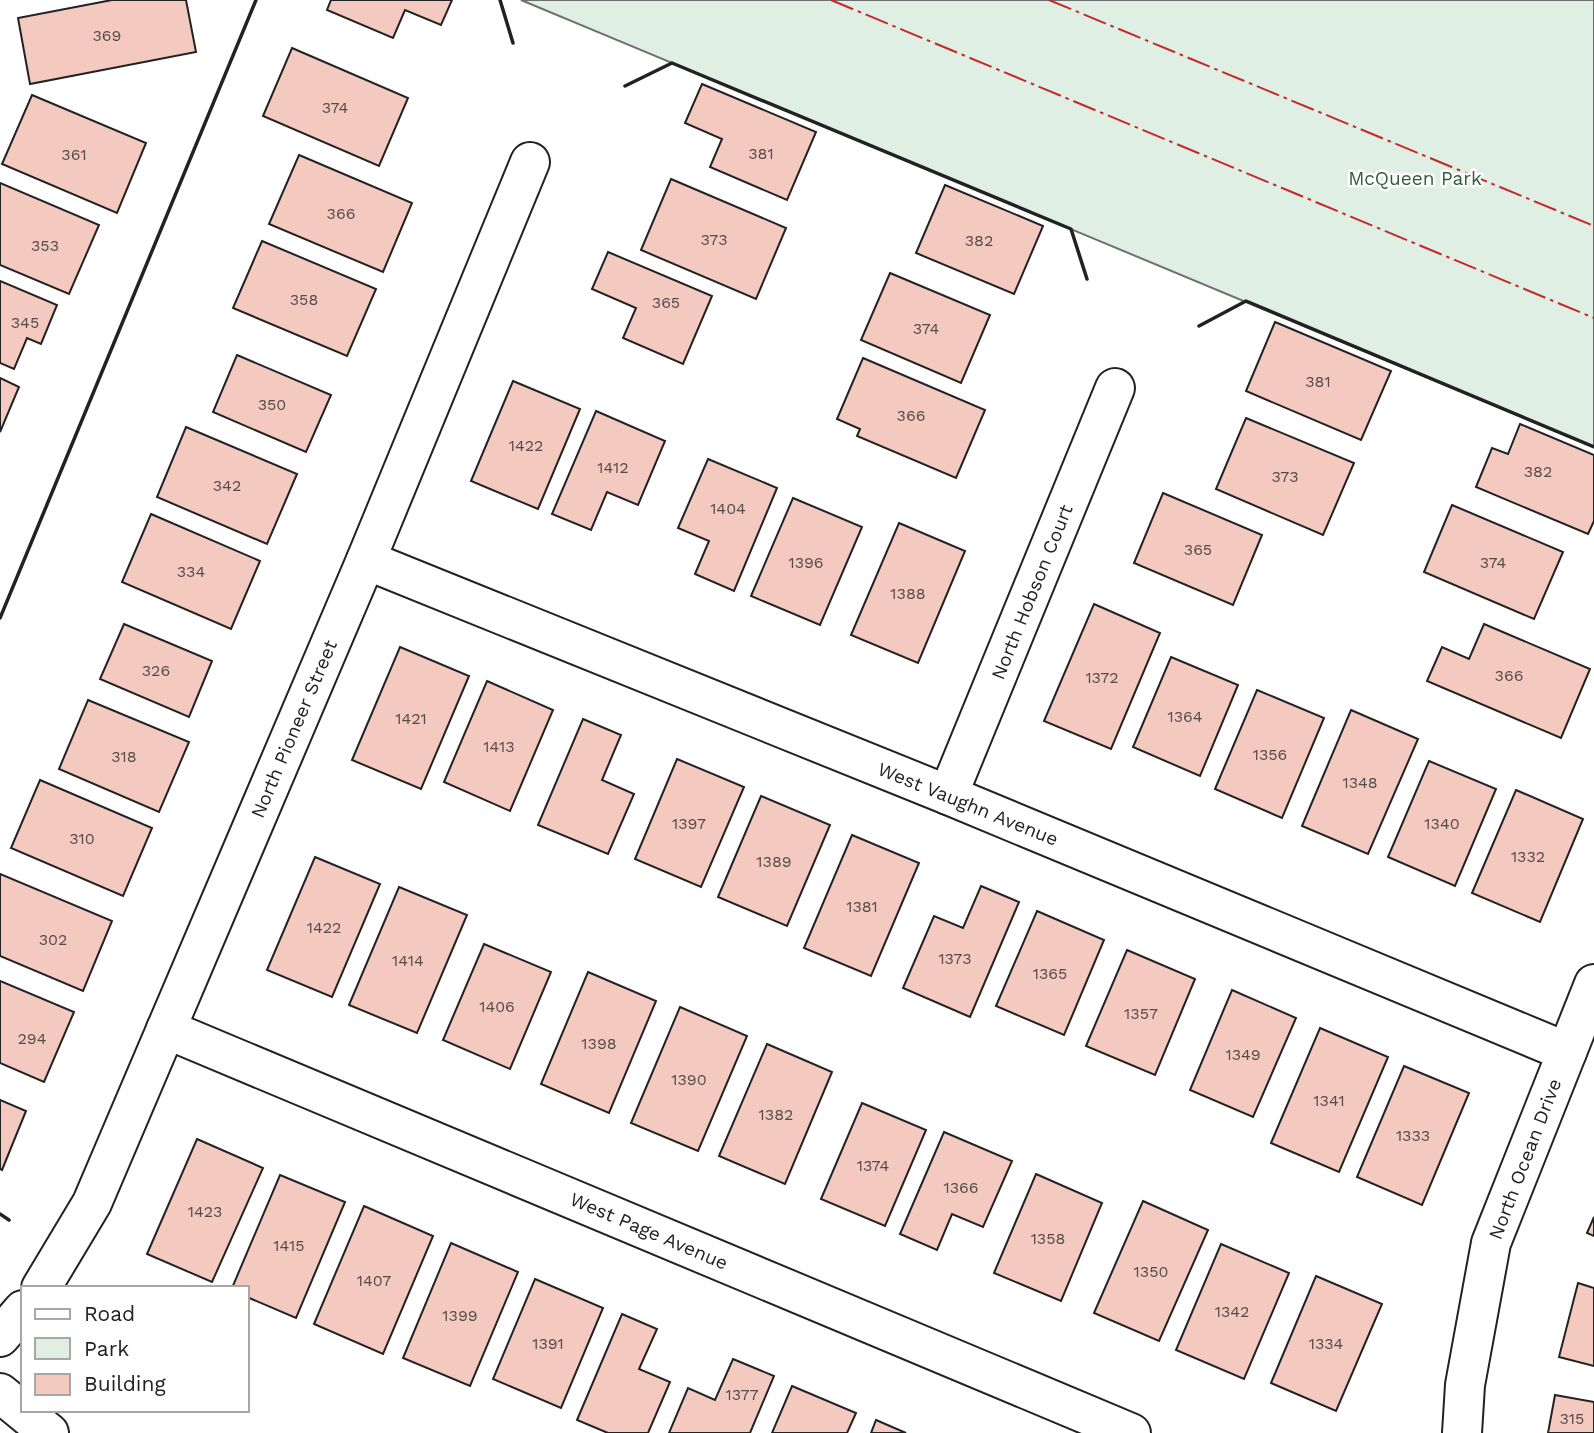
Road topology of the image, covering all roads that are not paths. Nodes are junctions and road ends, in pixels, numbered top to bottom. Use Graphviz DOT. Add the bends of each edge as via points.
graph roads {
  1 [pos="530,162"];
  2 [pos="1115,388"];
  3 [pos="366,560"];
  4 [pos="948,795"];
  5 [pos="1594,984"];
  6 [pos="166,1029"];
  7 [pos="1567,1052"];
  8 [pos="42,1286"];
  9 [pos="21,1312"];
  10 [pos="0,1337"];
  11 [pos="0,1393"];
  12 [pos="21,1410"];
  13 [pos="23,1412"];
  14 [pos="49,1433"];
  15 [pos="1131,1433"];
  16 [pos="1462,1433"];
  1 -- 3 [label="street, North Pioneer Street"];
  2 -- 4 [label="street, North Hobson Court"];
  3 -- 4 [label="street, West Vaughn Avenue"];
  3 -- 6 [label="street, North Pioneer Street"];
  4 -- 7 [label="street, West Vaughn Avenue"];
  5 -- 7 [label="street, North Ocean Drive"];
  6 -- 8 [label="street, North Pioneer Street" via="92,1203"];
  6 -- 15 [label="street, West Page Avenue"];
  7 -- 16 [label="street, North Ocean Drive" via="1491,1243 1465,1385"];
  9 -- 10 [label="street"];
  11 -- 12 [label="street"];
  13 -- 14 [label="street"];
}
